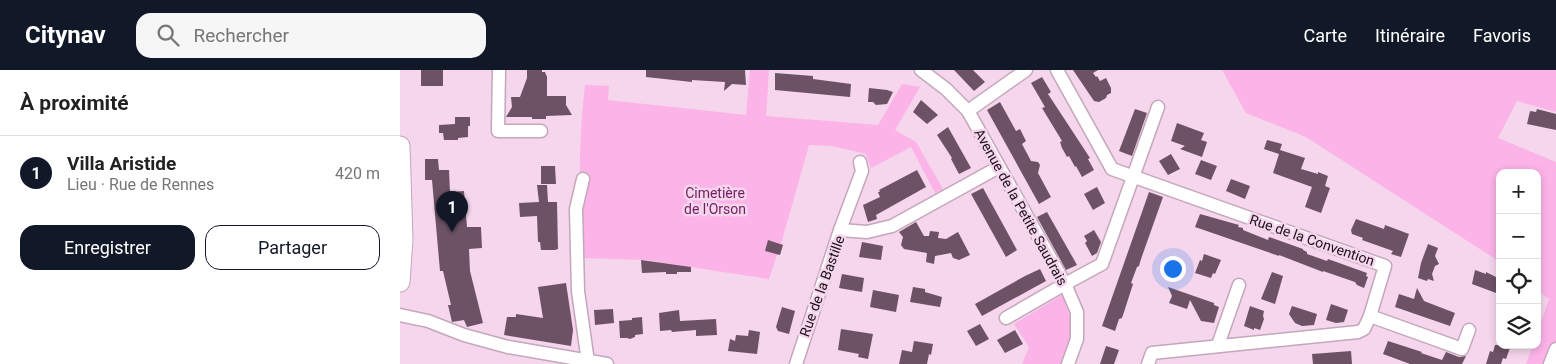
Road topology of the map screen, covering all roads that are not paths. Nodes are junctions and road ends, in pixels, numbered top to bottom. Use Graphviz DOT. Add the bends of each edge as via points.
graph roads {
  1 [pos="499,70"];
  2 [pos="922,70"];
  3 [pos="1026,70"];
  4 [pos="1057,70"];
  5 [pos="1158,107"];
  6 [pos="968,110"];
  7 [pos="541,131"];
  8 [pos="400,146"];
  9 [pos="860,162"];
  10 [pos="999,167"];
  11 [pos="1134,177"];
  12 [pos="583,179"];
  13 [pos="840,230"];
  14 [pos="400,282"];
  15 [pos="1064,284"];
  16 [pos="1240,285"];
  17 [pos="400,315"];
  18 [pos="1370,316"];
  19 [pos="1006,318"];
  20 [pos="1469,330"];
  21 [pos="1218,345"];
  22 [pos="1556,348"];
  23 [pos="588,362"];
  24 [pos="607,364"];
  25 [pos="796,364"];
  26 [pos="1068,364"];
  27 [pos="1148,364"];
  28 [pos="1550,364"];
  1 -- 7 [label="street" via="498,130"];
  2 -- 6 [label="street, Avenue de la Petite Saudrais"];
  3 -- 6 [label="street"];
  4 -- 11 [label="street" via="1112,169"];
  5 -- 11 [label="street"];
  6 -- 10 [label="street, Avenue de la Petite Saudrais"];
  8 -- 14 [label="main road" via="403,240"];
  9 -- 13 [label="street" via="862,171"];
  10 -- 13 [label="street, Rue de la Bastille" via="892,226 866,232"];
  10 -- 15 [label="street, Avenue de la Petite Saudrais"];
  11 -- 15 [label="street" via="1102,264"];
  11 -- 18 [label="street, Rue de la Convention" via="1385,266"];
  12 -- 23 [label="street" via="576,209 578,291"];
  13 -- 25 [label="street, Rue de la Bastille"];
  15 -- 19 [label="street"];
  15 -- 26 [label="street, Avenue de la Petite Saudrais" via="1077,312 1077,339"];
  16 -- 21 [label="street"];
  17 -- 23 [label="street" via="428,320 508,348"];
  18 -- 20 [label="street" via="1462,349"];
  18 -- 21 [label="street, Rue de la Convention" via="1364,329 1358,332"];
  21 -- 27 [label="street, Rue de la Convention" via="1152,353"];
  22 -- 28 [label="street"];
  23 -- 24 [label="street"];
}
